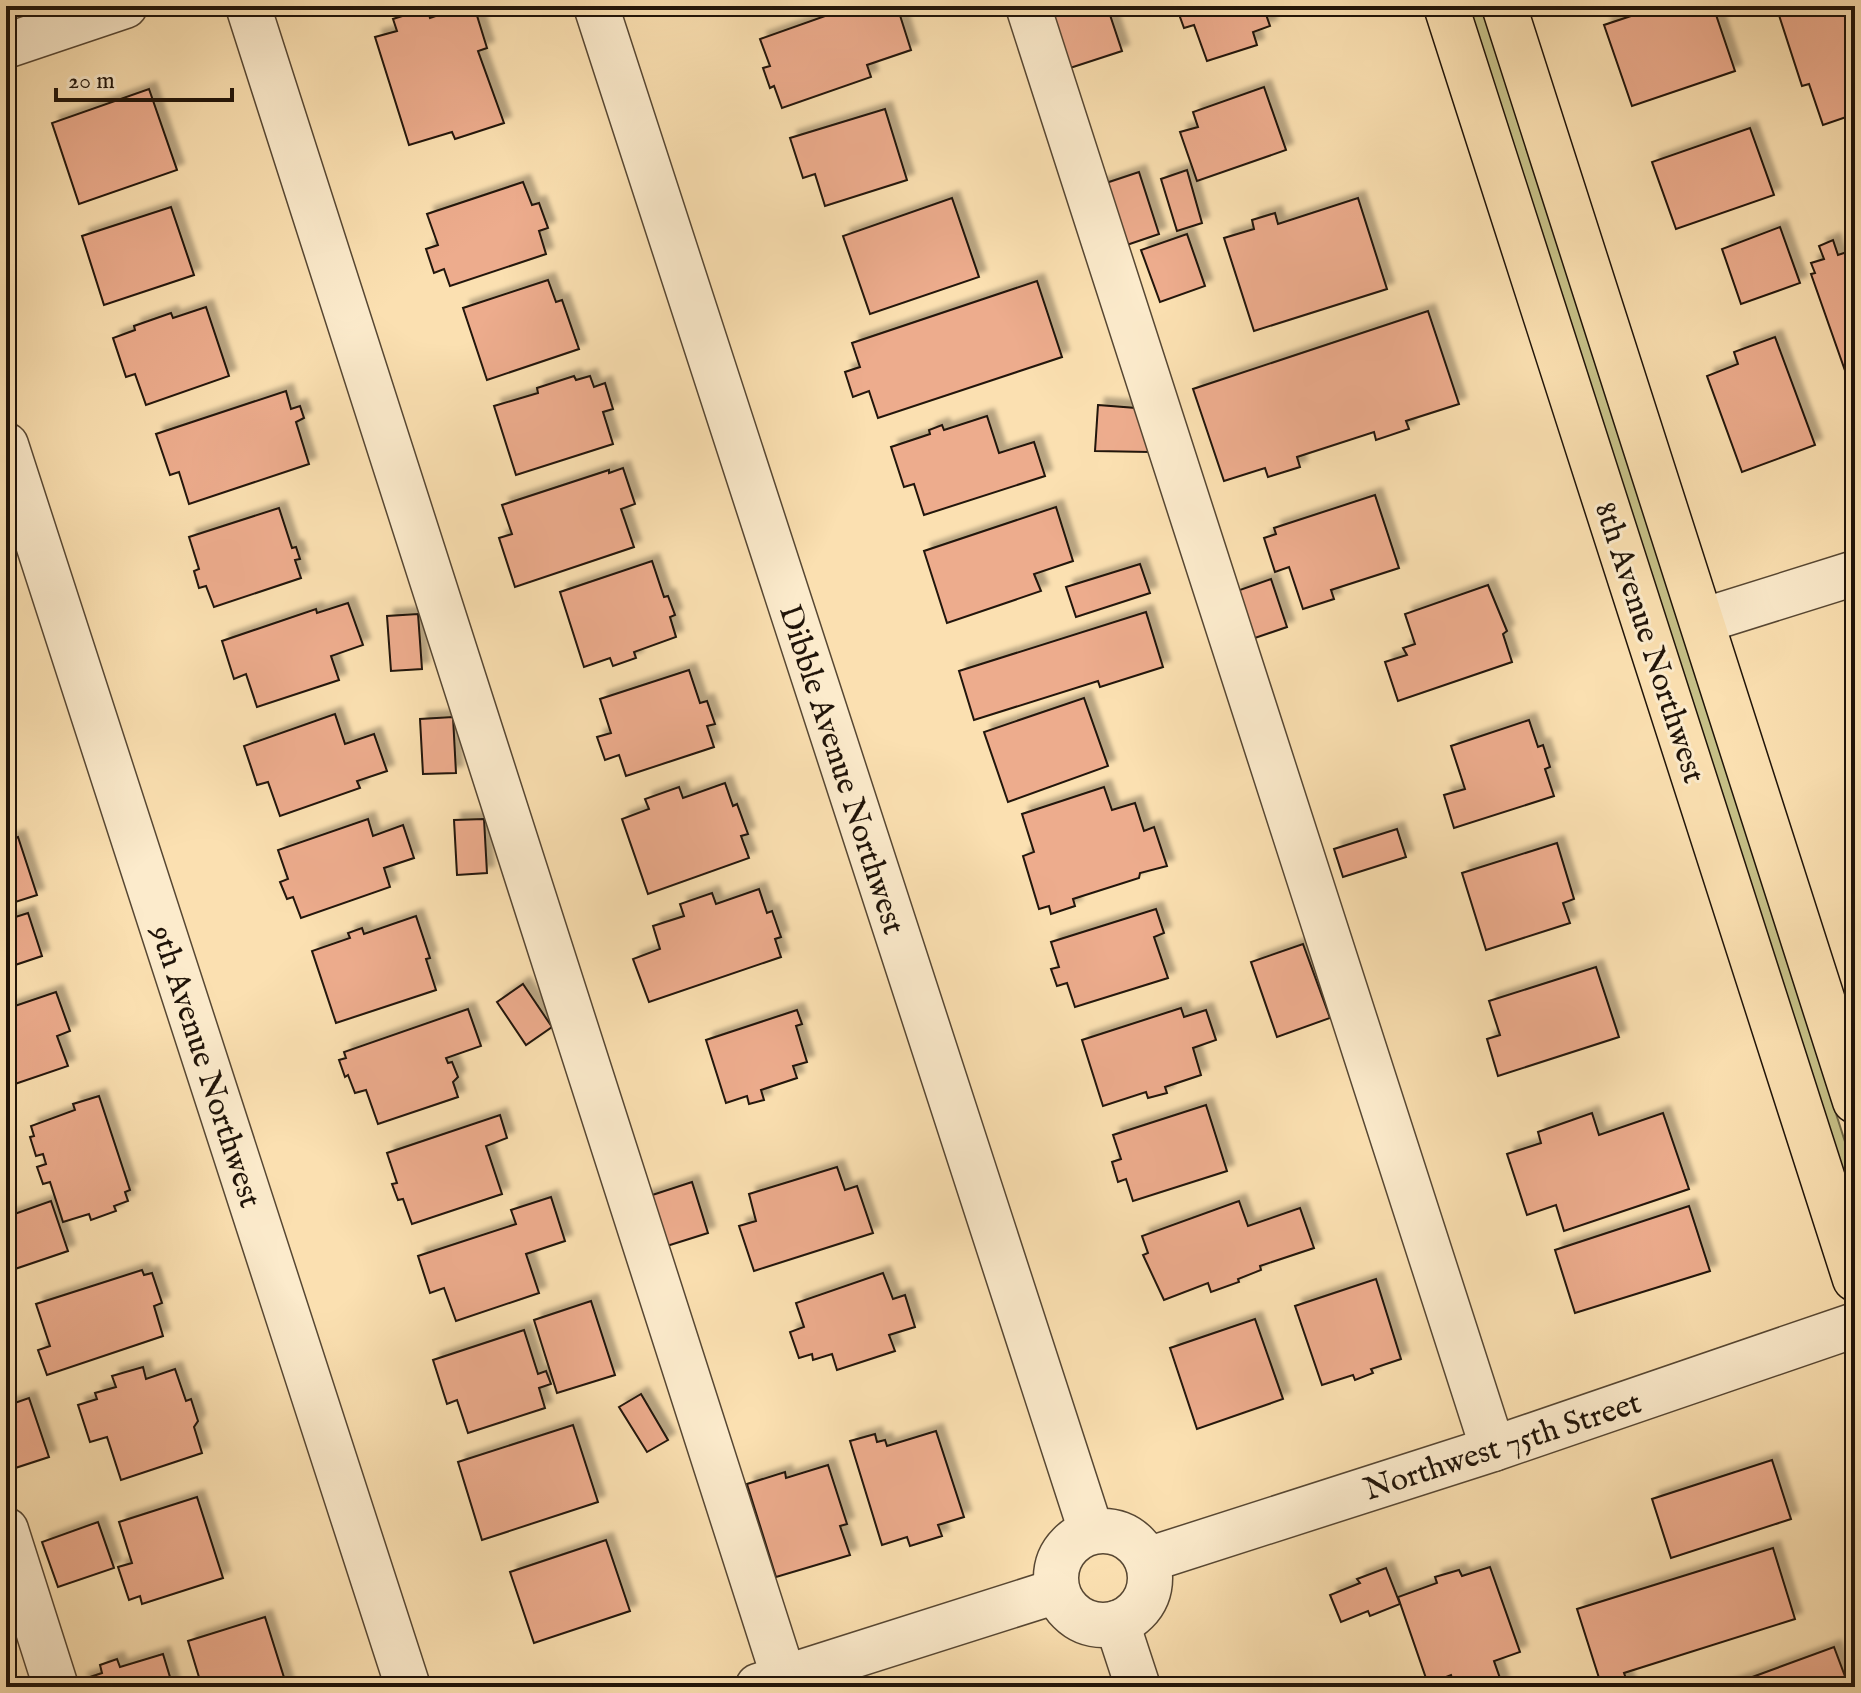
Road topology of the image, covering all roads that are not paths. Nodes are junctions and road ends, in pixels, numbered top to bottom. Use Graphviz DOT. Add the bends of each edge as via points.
graph roads {
  1 [pos="125,6"];
  2 [pos="248,6"];
  3 [pos="596,6"];
  4 [pos="1028,6"];
  5 [pos="1446,6"];
  6 [pos="1504,6"];
  7 [pos="6,46"];
  8 [pos="6,445"];
  9 [pos="1855,573"];
  10 [pos="1702,621"];
  11 [pos="1855,1101"];
  12 [pos="1855,1279"];
  13 [pos="1855,1325"];
  14 [pos="1493,1449"];
  15 [pos="6,1530"];
  16 [pos="1091,1531"];
  17 [pos="1147,1560"];
  18 [pos="1057,1591"];
  19 [pos="1117,1623"];
  20 [pos="770,1682"];
  21 [pos="56,1687"];
  22 [pos="408,1687"];
  23 [pos="1138,1687"];
  1 -- 7 [label="street"];
  2 -- 20 [label="street"];
  3 -- 16 [label="street, Dibble Avenue Northwest"];
  4 -- 14 [label="street"];
  5 -- 12 [label="main road, 8th Avenue Northwest"];
  6 -- 10 [label="main road, 8th Avenue Northwest"];
  8 -- 22 [label="street, 9th Avenue Northwest"];
  9 -- 10 [label="street"];
  10 -- 11 [label="main road, 8th Avenue Northwest"];
  13 -- 14 [label="street, Northwest 75th Street"];
  14 -- 17 [label="street, Northwest 75th Street"];
  15 -- 21 [label="street"];
  16 -- 17 [label="street" via="1130,1538"];
  16 -- 18 [label="street" via="1070,1542 1059,1558"];
  17 -- 19 [label="street" via="1146,1597 1138,1610"];
  18 -- 19 [label="street" via="1077,1618 1096,1625"];
  18 -- 20 [label="street"];
  19 -- 23 [label="street"];
}
